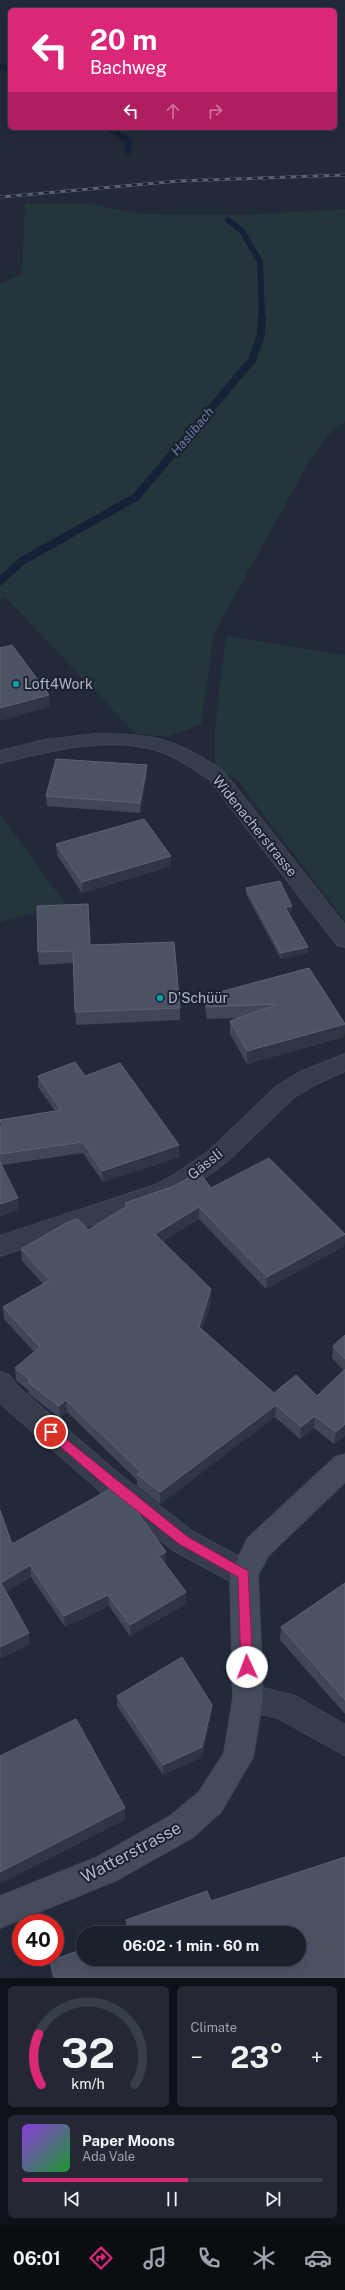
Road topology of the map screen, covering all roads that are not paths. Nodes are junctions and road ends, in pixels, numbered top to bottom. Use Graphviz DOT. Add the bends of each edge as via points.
graph roads {
  1 [pos="0,757"];
  2 [pos="345,940"];
  3 [pos="345,1062"];
  4 [pos="0,1246"];
  5 [pos="0,1383"];
  6 [pos="345,1465"];
  7 [pos="244,1574"];
  8 [pos="248,1698"];
  9 [pos="345,1740"];
  10 [pos="0,1912"];
  1 -- 2 [label="street, Widenacherstrasse" via="38,746 100,740 146,741 188,755 216,775"];
  3 -- 4 [label="street, Gässli" via="308,1078 285,1092 217,1157 183,1181 164,1191"];
  5 -- 7 [label="street" via="14,1400 153,1517 184,1541"];
  6 -- 7 [label="street, Watterstrasse" via="258,1547"];
  7 -- 8 [label="street, Watterstrasse"];
  8 -- 9 [label="street" via="284,1706"];
  8 -- 10 [label="street, Watterstrasse" via="238,1757 210,1802 181,1827 106,1869"];
}
